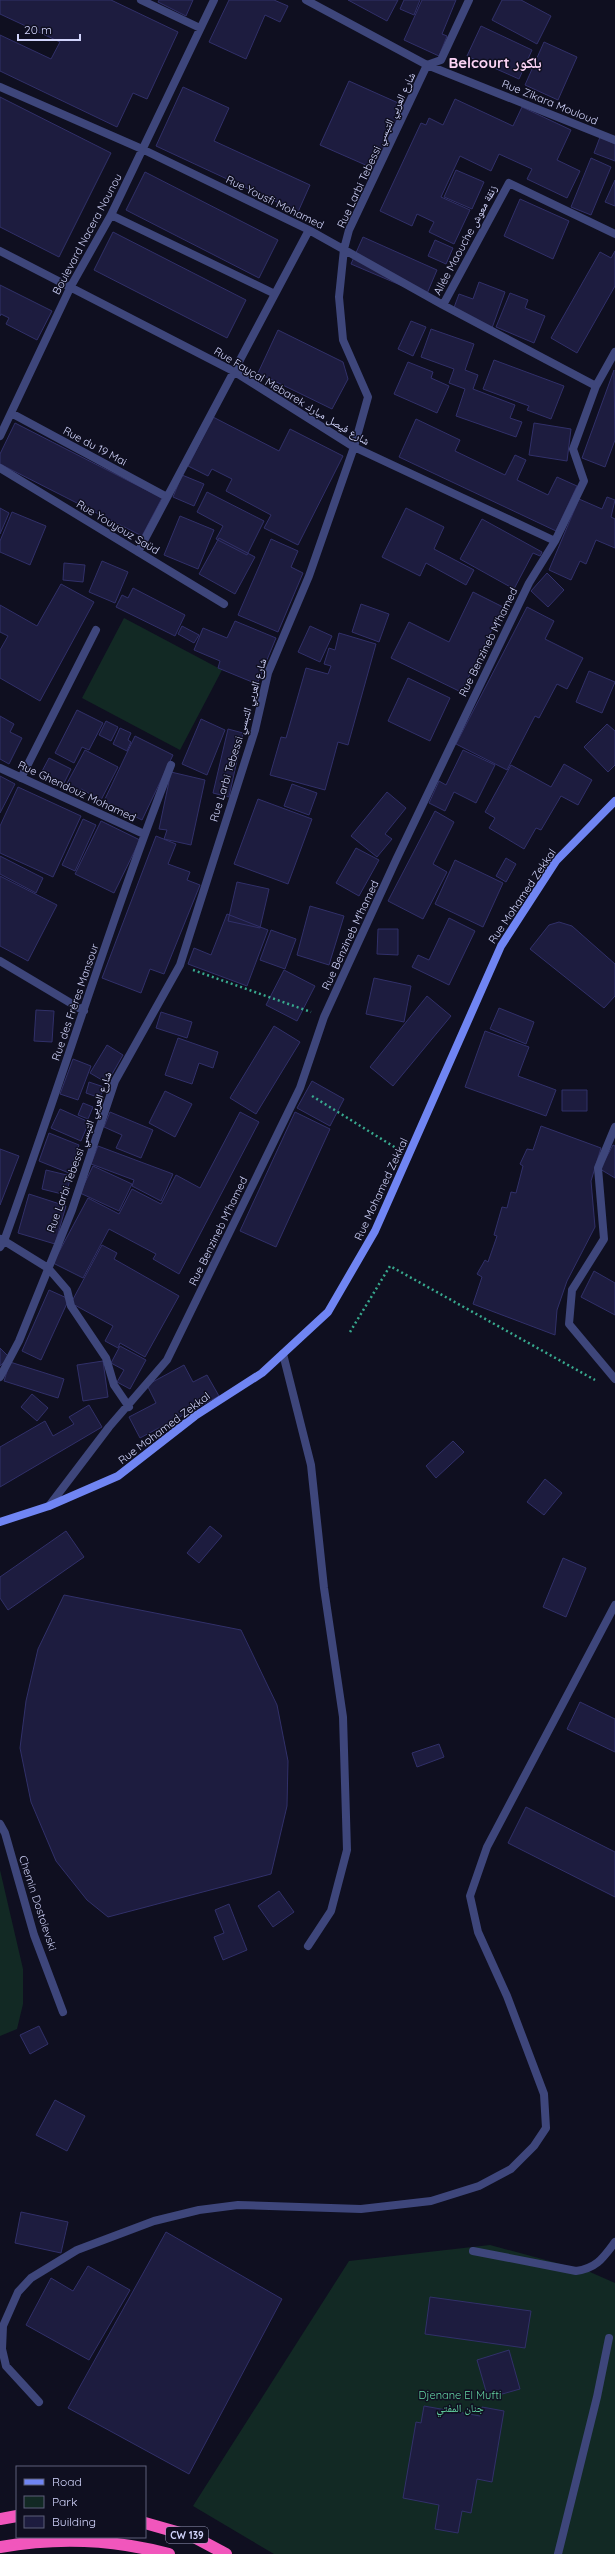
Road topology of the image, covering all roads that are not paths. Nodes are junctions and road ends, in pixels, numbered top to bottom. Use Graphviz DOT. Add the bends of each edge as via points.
graph roads {
  1 [pos="141,0"];
  2 [pos="214,0"];
  3 [pos="306,0"];
  4 [pos="468,0"];
  5 [pos="200,28"];
  6 [pos="427,65"];
  7 [pos="0,87"];
  8 [pos="615,140"];
  9 [pos="142,149"];
  10 [pos="111,215"];
  11 [pos="309,230"];
  12 [pos="615,234"];
  13 [pos="344,249"];
  14 [pos="0,251"];
  15 [pos="71,286"];
  16 [pos="275,294"];
  17 [pos="443,305"];
  18 [pos="615,352"];
  19 [pos="235,372"];
  20 [pos="596,386"];
  21 [pos="11,413"];
  22 [pos="0,436"];
  23 [pos="354,447"];
  24 [pos="0,468"];
  25 [pos="167,497"];
  26 [pos="555,540"];
  27 [pos="138,552"];
  28 [pos="224,604"];
  29 [pos="96,630"];
  30 [pos="171,764"];
  31 [pos="0,768"];
  32 [pos="21,778"];
  33 [pos="615,801"];
  34 [pos="144,834"];
  35 [pos="0,961"];
  36 [pos="84,1010"];
  37 [pos="615,1127"];
  38 [pos="1,1242"];
  39 [pos="48,1268"];
  40 [pos="283,1354"];
  41 [pos="0,1377"];
  42 [pos="615,1379"];
  43 [pos="129,1407"];
  44 [pos="49,1506"];
  45 [pos="0,1522"];
  46 [pos="615,1605"];
  47 [pos="0,1824"];
  48 [pos="308,1946"];
  49 [pos="63,2012"];
  50 [pos="615,2242"];
  51 [pos="473,2251"];
  52 [pos="609,2338"];
  53 [pos="39,2402"];
  54 [pos="16,2516"];
  55 [pos="0,2519"];
  56 [pos="146,2523"];
  57 [pos="0,2547"];
  58 [pos="169,2554"];
  59 [pos="226,2554"];
  60 [pos="558,2554"];
  1 -- 5 [label="street"];
  2 -- 5 [label="street, Boulevard Nacera Nounou"];
  3 -- 6 [label="street, Rue Zikara Mouloud"];
  4 -- 6 [label="street, Rue Larbi Tebessi شارع العربي التبسي" via="441,60"];
  5 -- 9 [label="street, Boulevard Nacera Nounou"];
  6 -- 8 [label="street, Rue Zikara Mouloud"];
  6 -- 13 [label="street, Rue Larbi Tebessi شارع العربي التبسي" via="350,230"];
  7 -- 9 [label="street, Rue Yousfi Mohamed"];
  9 -- 10 [label="street, Boulevard Nacera Nounou"];
  9 -- 11 [label="street, Rue Yousfi Mohamed"];
  10 -- 15 [label="street, Boulevard Nacera Nounou"];
  10 -- 16 [label="street"];
  11 -- 13 [label="street, Rue Yousfi Mohamed"];
  11 -- 16 [label="street"];
  12 -- 17 [label="street, Allée Maouche زنقة معوش" via="508,183"];
  13 -- 17 [label="street, Rue Yousfi Mohamed"];
  13 -- 23 [label="street, Rue Larbi Tebessi شارع العربي التبسي" via="339,298 343,340 368,397"];
  14 -- 15 [label="street, Rue Fayçal Mebarek شارع فيصل مبارك"];
  15 -- 19 [label="street, Rue Fayçal Mebarek شارع فيصل مبارك"];
  15 -- 21 [label="street, Boulevard Nacera Nounou"];
  16 -- 19 [label="street"];
  17 -- 20 [label="street, Rue Yousfi Mohamed"];
  18 -- 20 [label="street, Rue Benzineb M'hamed"];
  19 -- 23 [label="street, Rue Fayçal Mebarek شارع فيصل مبارك"];
  19 -- 25 [label="street"];
  20 -- 26 [label="street, Rue Benzineb M'hamed" via="573,450 584,481"];
  21 -- 22 [label="street, Boulevard Nacera Nounou"];
  21 -- 25 [label="street, Rue du 19 Mai"];
  23 -- 26 [label="street, Rue Fayçal Mebarek شارع فيصل مبارك"];
  23 -- 39 [label="street, Rue Larbi Tebessi شارع العربي التبسي" via="309,576 268,673 255,730 180,965 114,1081 72,1210"];
  24 -- 27 [label="street, Rue Youyouz Saüd"];
  25 -- 27 [label="street"];
  26 -- 43 [label="street, Rue Benzineb M'hamed" via="528,583 324,1017 300,1088 167,1360"];
  27 -- 28 [label="street, Rue Youyouz Saüd"];
  29 -- 32 [label="street"];
  30 -- 34 [label="street, Rue des Frères Mansour"];
  31 -- 32 [label="street, Rue Ghendouz Mohamed"];
  32 -- 34 [label="street, Rue Ghendouz Mohamed"];
  33 -- 40 [label="street, Rue Mohamed Zekkal" via="556,861 501,946 375,1232 328,1312"];
  34 -- 36 [label="street, Rue des Frères Mansour"];
  35 -- 36 [label="street"];
  36 -- 38 [label="street, Rue des Frères Mansour" via="49,1116"];
  37 -- 42 [label="street" via="598,1168 604,1239 572,1290 569,1324"];
  38 -- 39 [label="street"];
  39 -- 41 [label="street, Rue Larbi Tebessi شارع العربي التبسي" via="19,1340"];
  39 -- 43 [label="street" via="67,1290 71,1306 106,1358 114,1385"];
  40 -- 44 [label="street, Rue Mohamed Zekkal" via="262,1373 194,1416 118,1476"];
  40 -- 48 [label="street" via="311,1465 324,1588 343,1717 347,1850 331,1911"];
  43 -- 44 [label="street, Rue Benzineb M'hamed" via="109,1427"];
  44 -- 45 [label="street, Rue Mohamed Zekkal"];
  46 -- 53 [label="street" via="488,1847 470,1896 478,1932 507,1996 544,2094 546,2128 534,2146 511,2168 479,2186 431,2201 361,2209 238,2205 200,2210 154,2221 77,2250 32,2278 18,2292 3,2326 2,2349 6,2366"];
  47 -- 49 [label="street, Chemin Dostoievski" via="5,1833 34,1935"];
  50 -- 51 [label="street" via="600,2263 590,2269 576,2271"];
  52 -- 60 [label="street" via="598,2397"];
  54 -- 55 [label="highway"];
  56 -- 59 [label="highway, CW 139" via="194,2537"];
  57 -- 58 [label="highway, CW 139" via="66,2539 137,2546"];
}
